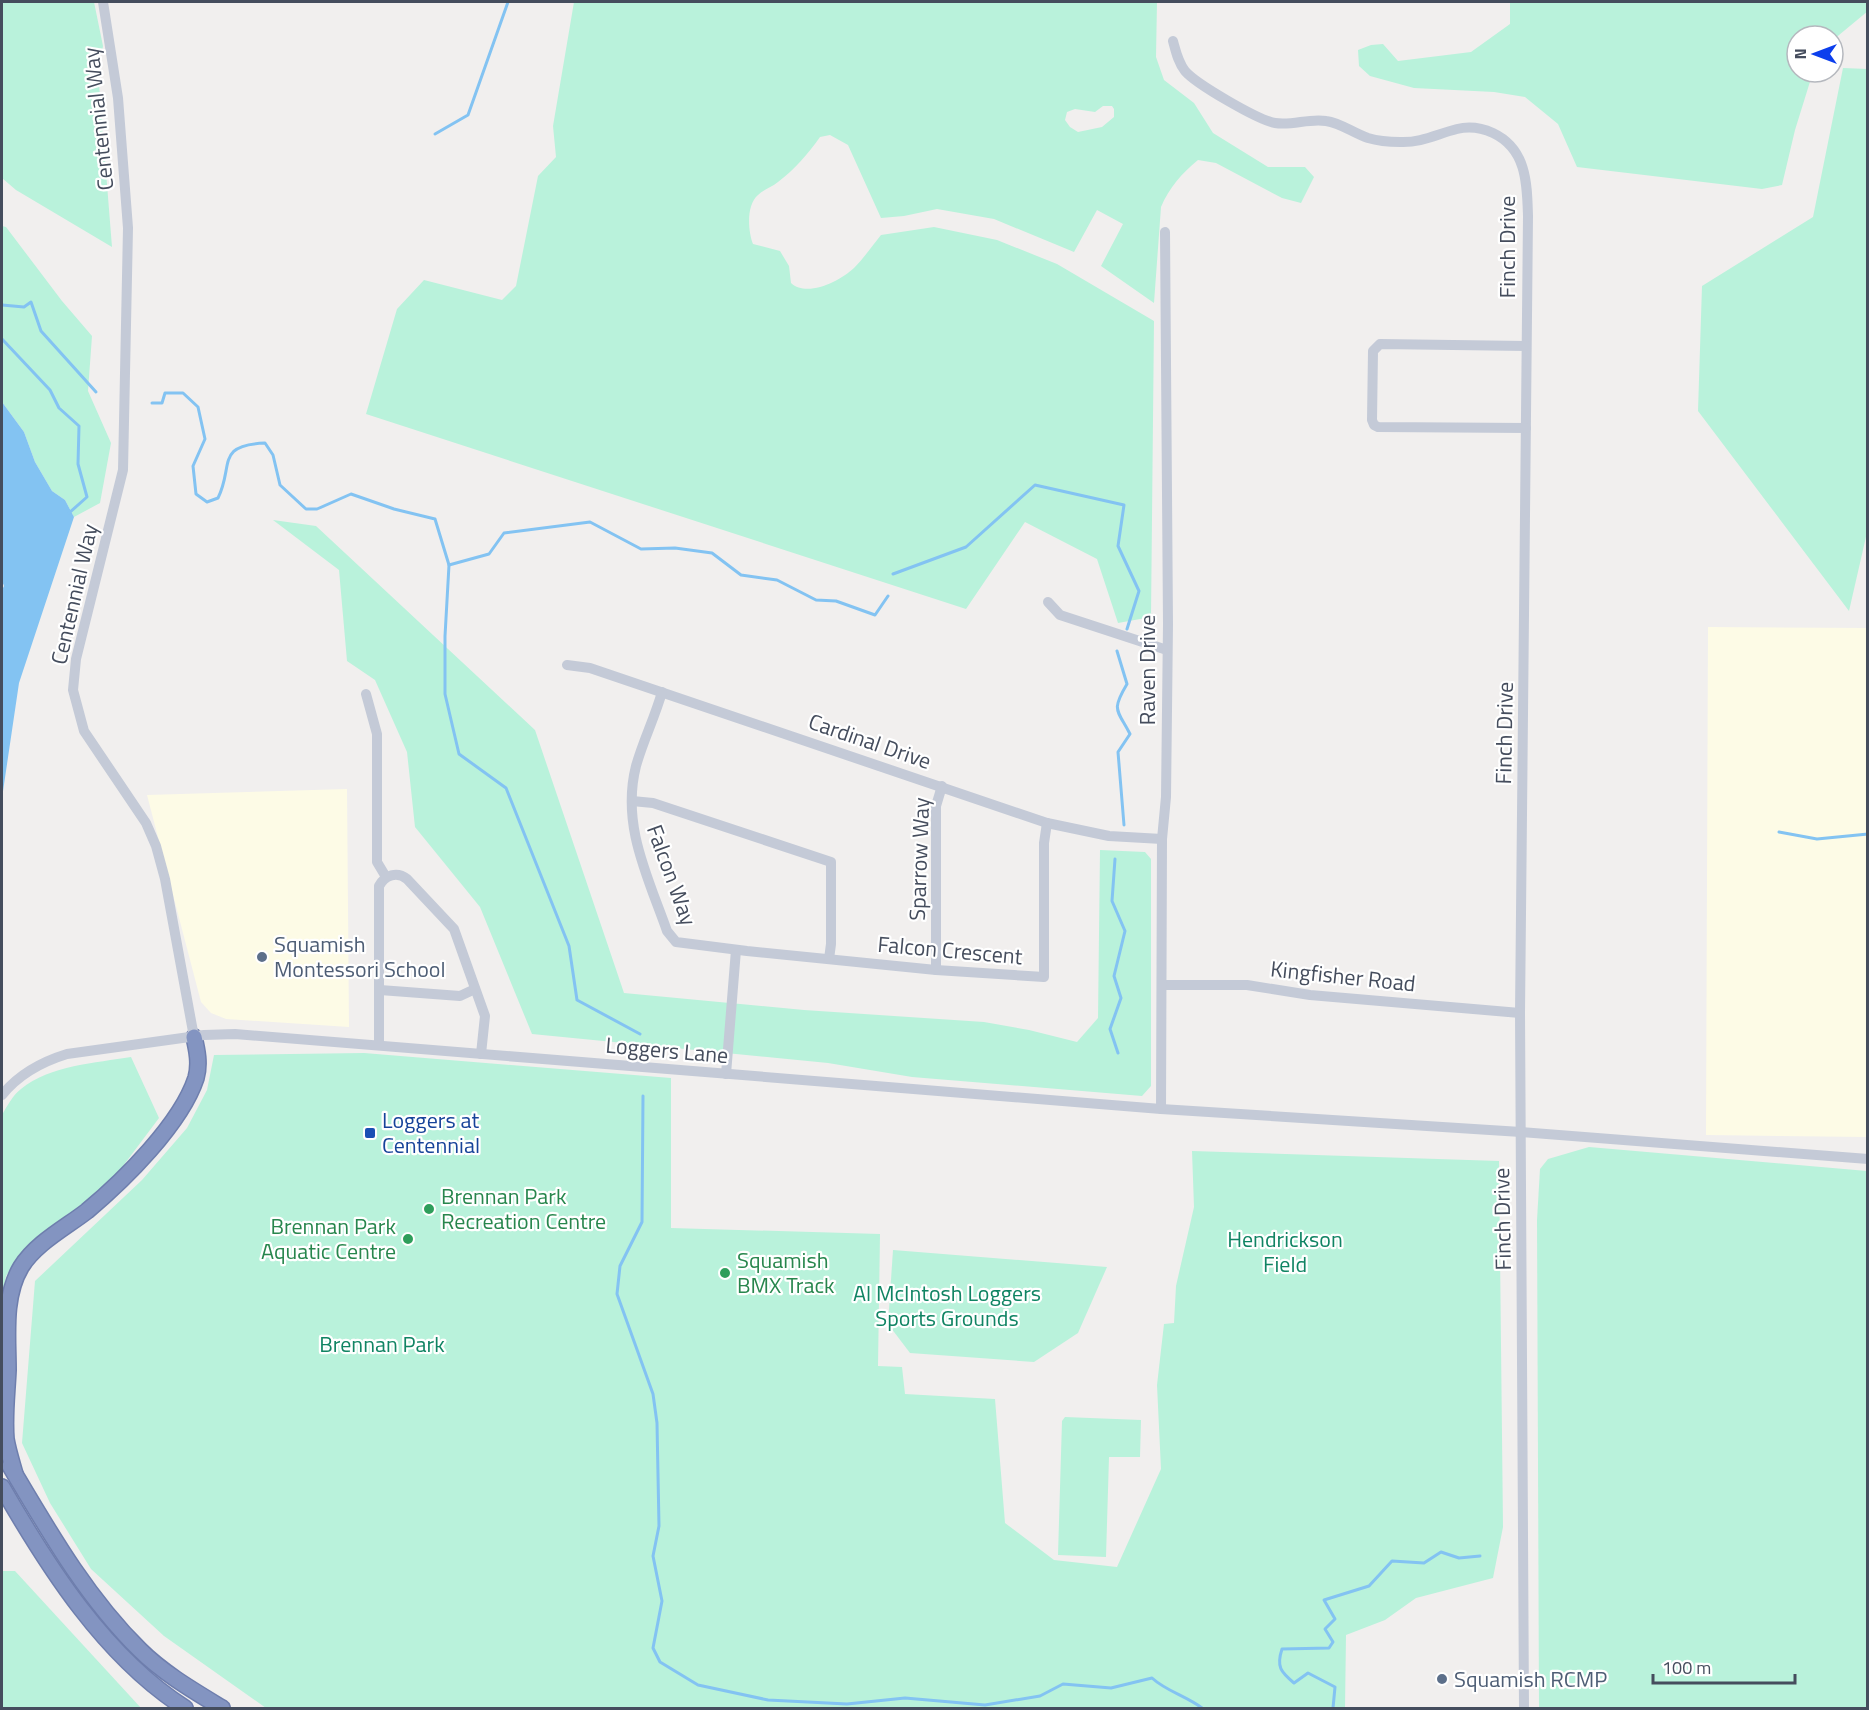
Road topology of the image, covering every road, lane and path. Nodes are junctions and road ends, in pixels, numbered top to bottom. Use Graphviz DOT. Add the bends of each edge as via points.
graph roads {
  1 [pos="103,2"];
  2 [pos="1173,41"];
  3 [pos="1165,232"];
  4 [pos="1526,346"];
  5 [pos="1526,428"];
  6 [pos="1048,602"];
  7 [pos="1167,650"];
  8 [pos="567,665"];
  9 [pos="662,692"];
  10 [pos="366,694"];
  11 [pos="942,786"];
  12 [pos="632,801"];
  13 [pos="1047,823"];
  14 [pos="1162,839"];
  15 [pos="386,877"];
  16 [pos="736,950"];
  17 [pos="829,959"];
  18 [pos="936,970"];
  19 [pos="1162,985"];
  20 [pos="475,989"];
  21 [pos="380,990"];
  22 [pos="1520,1013"];
  23 [pos="194,1037"];
  24 [pos="379,1045"];
  25 [pos="481,1054"];
  26 [pos="726,1074"];
  27 [pos="2,1095"];
  28 [pos="1161,1109"];
  29 [pos="1521,1132"];
  30 [pos="1868,1159"];
  31 [pos="5,1375"];
  32 [pos="2,1452"];
  33 [pos="15,1474"];
  34 [pos="2,1487"];
  35 [pos="185,1708"];
  36 [pos="222,1708"];
  37 [pos="1524,1708"];
  1 -- 23 [label="street, Centennial Way" via="122,136 128,228 123,470 76,659 73,690 84,731 146,824 156,846"];
  2 -- 4 [label="street, Finch Drive" via="1178,60 1189,76 1266,121 1286,124 1324,120 1368,138 1391,142 1423,140 1466,128 1489,131 1505,140 1519,156 1526,176"];
  3 -- 7 [label="street, Raven Drive"];
  4 -- 5 [label="street, Finch Drive"];
  4 -- 5 [label="street" via="1380,344 1374,351 1372,420 1378,427"];
  5 -- 22 [label="street, Finch Drive"];
  6 -- 7 [label="street" via="1060,615"];
  7 -- 14 [label="street, Raven Drive"];
  8 -- 9 [label="street, Cardinal Drive" via="590,668"];
  9 -- 11 [label="street, Cardinal Drive"];
  9 -- 12 [label="street, Falcon Way" via="636,767"];
  10 -- 15 [label="street" via="377,734 377,862"];
  11 -- 13 [label="street, Cardinal Drive"];
  11 -- 18 [label="street, Sparrow Way" via="936,806"];
  12 -- 16 [label="street, Falcon Way" via="635,838 671,938 684,944"];
  12 -- 17 [label="street" via="653,803 831,862"];
  13 -- 14 [label="street, Cardinal Drive" via="1109,836"];
  13 -- 18 [label="street, Falcon Crescent" via="1044,977"];
  14 -- 19 [label="street, Raven Drive"];
  15 -- 20 [label="street" via="403,876 451,925"];
  15 -- 21 [label="street" via="379,886"];
  16 -- 17 [label="street, Falcon Crescent"];
  16 -- 26 [label="street"];
  17 -- 18 [label="street, Falcon Crescent"];
  19 -- 22 [label="street, Kingfisher Road" via="1247,986"];
  19 -- 28 [label="street, Raven Drive"];
  20 -- 21 [label="street" via="460,996"];
  20 -- 25 [label="street" via="485,1016"];
  21 -- 24 [label="street"];
  22 -- 29 [label="street, Finch Drive"];
  23 -- 24 [label="street, Loggers Lane" via="234,1034"];
  23 -- 27 [label="street" via="53,1058 27,1071"];
  23 -- 31 [label="highway" via="198,1056 196,1076 172,1122 131,1170 20,1269 9,1303"];
  24 -- 25 [label="street, Loggers Lane"];
  25 -- 26 [label="street, Loggers Lane"];
  26 -- 28 [label="street, Loggers Lane"];
  28 -- 29 [label="street, Loggers Lane"];
  29 -- 30 [label="street, Loggers Lane"];
  29 -- 37 [label="street, Finch Drive"];
  31 -- 33 [label="highway" via="6,1440"];
  32 -- 33 [label="highway"];
  33 -- 36 [label="highway" via="44,1526 92,1595 140,1650"];
  34 -- 35 [label="highway" via="74,1601 126,1661"];
}
